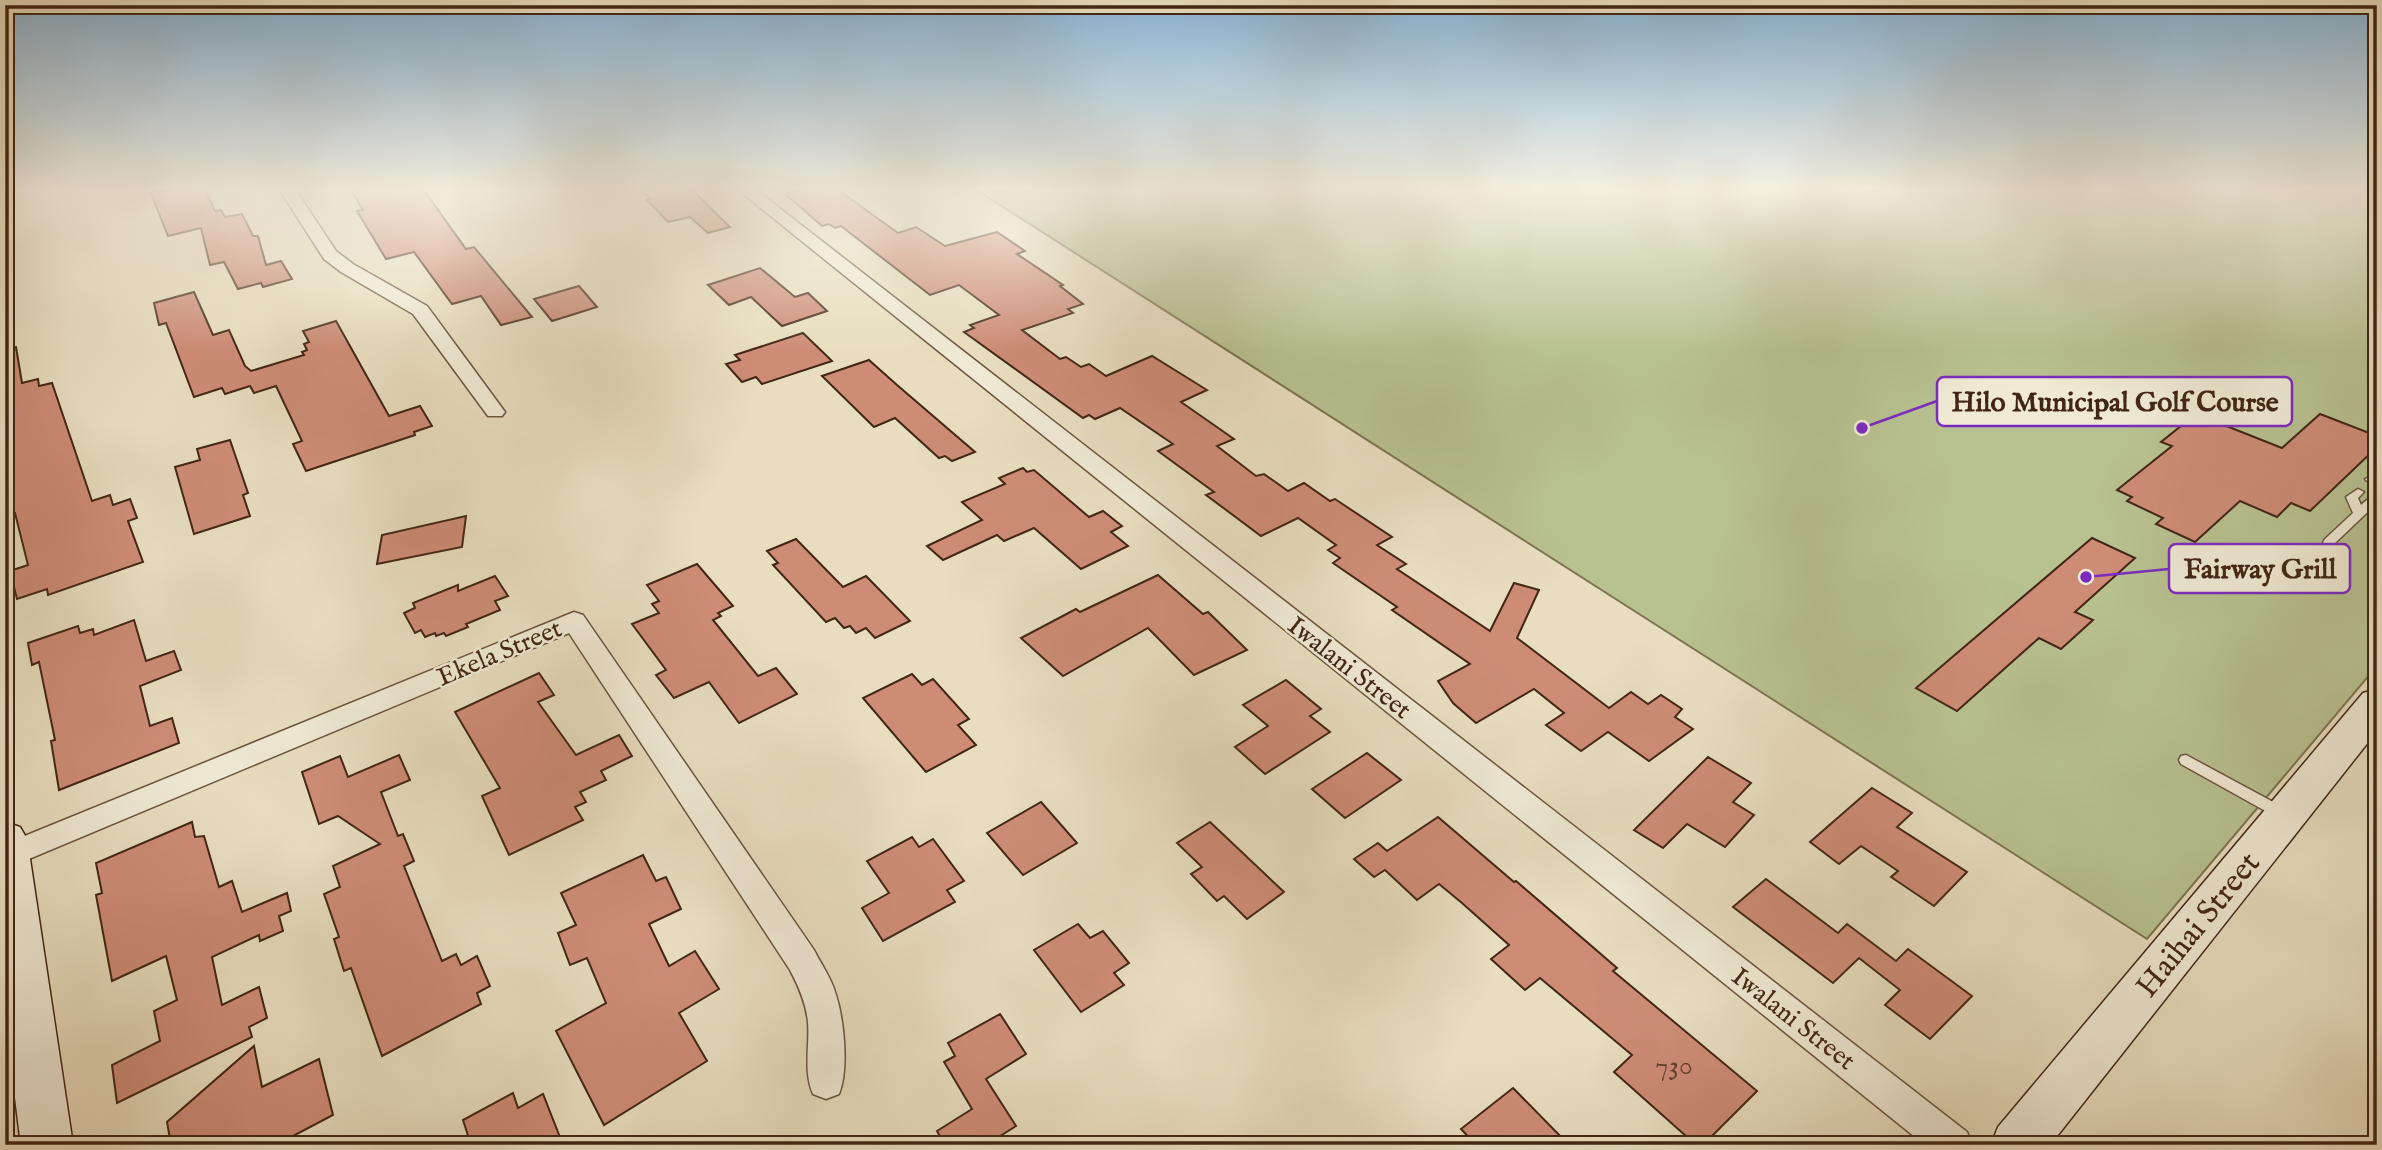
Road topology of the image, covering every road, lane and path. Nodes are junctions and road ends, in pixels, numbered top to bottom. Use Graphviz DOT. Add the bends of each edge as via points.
graph roads {
  1 [pos="322,243"];
  2 [pos="813,243"];
  3 [pos="495,412"];
  4 [pos="2358,492"];
  5 [pos="2377,497"];
  6 [pos="2359,514"];
  7 [pos="2329,542"];
  8 [pos="2377,703"];
  9 [pos="2186,760"];
  10 [pos="2286,815"];
  11 [pos="6,851"];
  12 [pos="826,1082"];
  13 [pos="47,1145"];
  14 [pos="1954,1145"];
  15 [pos="2017,1145"];
  1 -- 3 [label="street" via="330,255 420,310"];
  2 -- 14 [label="street, Iwalani Street"];
  4 -- 6 [label="lane" via="2352,497"];
  5 -- 6 [label="lane"];
  6 -- 7 [label="lane"];
  8 -- 10 [label="street, Haihai Street"];
  9 -- 10 [label="lane"];
  10 -- 15 [label="street, Haihai Street"];
  11 -- 12 [label="street, Ekela Street" via="574,621 802,960 819,993 825,1023"];
  11 -- 13 [label="street"];
}
